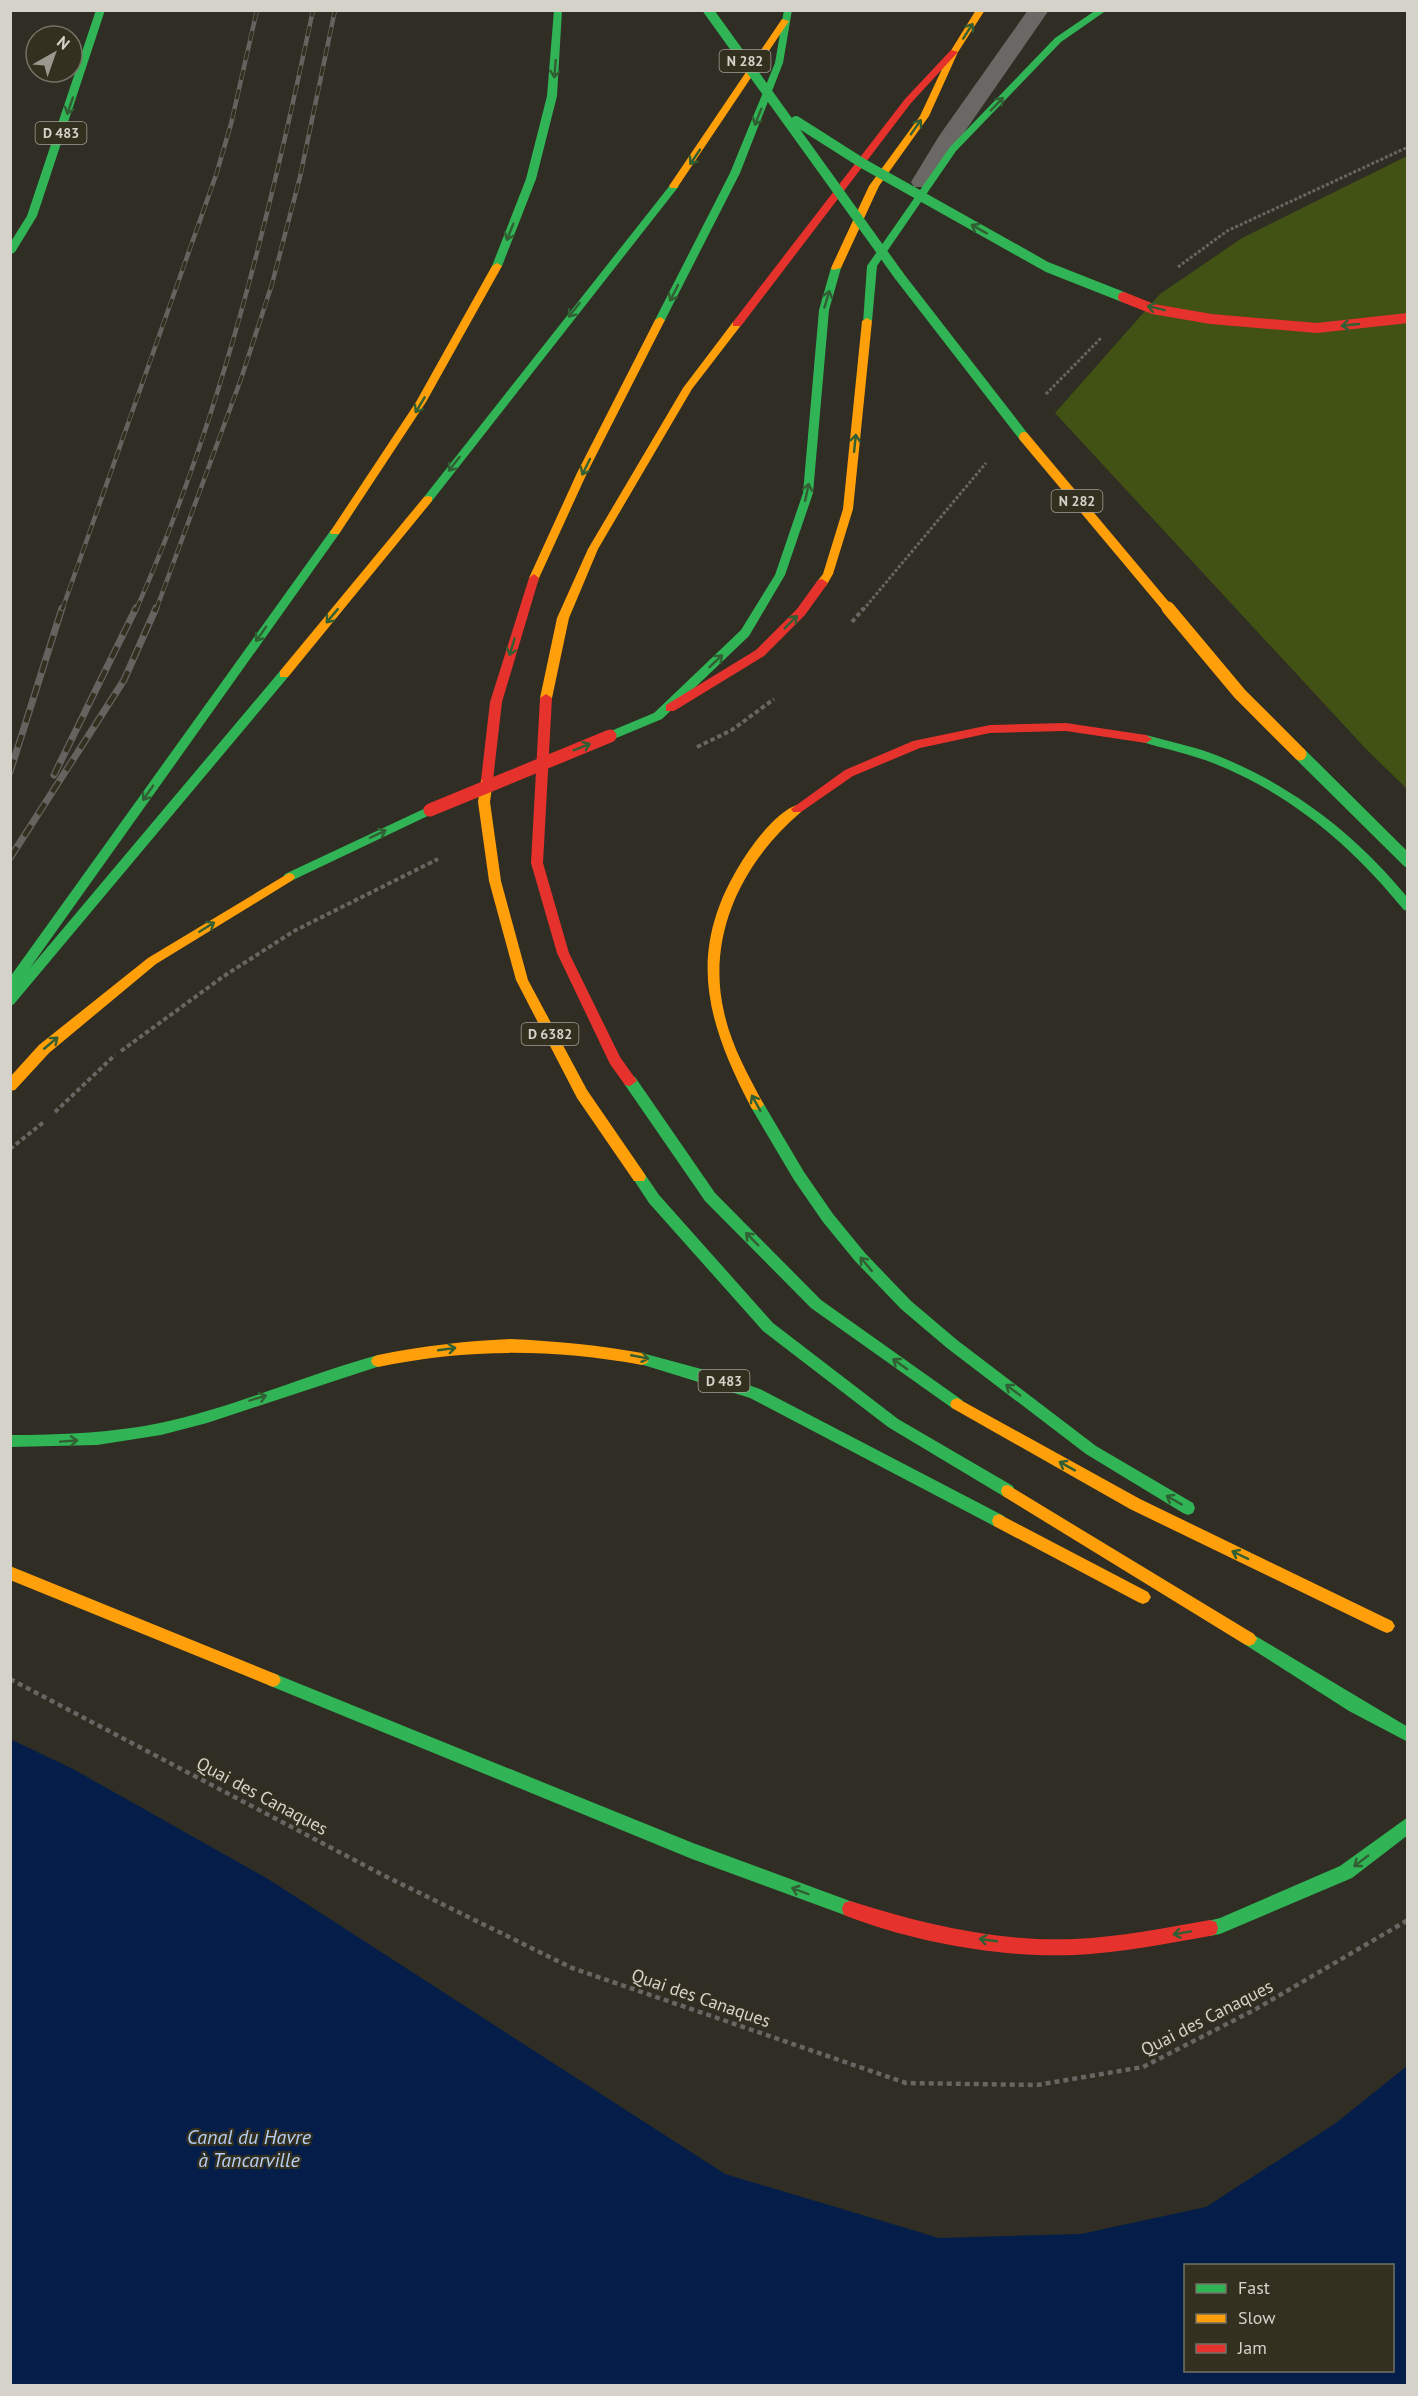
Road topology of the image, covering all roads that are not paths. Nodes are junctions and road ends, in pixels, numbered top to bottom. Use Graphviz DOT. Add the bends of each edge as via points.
graph roads {
  1 [pos="101,10"];
  2 [pos="558,10"];
  3 [pos="708,10"];
  4 [pos="981,10"];
  5 [pos="1039,10"];
  6 [pos="1102,10"];
  7 [pos="787,16"];
  8 [pos="954,52"];
  9 [pos="782,112"];
  10 [pos="10,252"];
  11 [pos="872,266"];
  12 [pos="1407,318"];
  13 [pos="658,716"];
  14 [pos="1407,861"];
  15 [pos="1407,907"];
  16 [pos="10,987"];
  17 [pos="10,1001"];
  18 [pos="10,1086"];
  19 [pos="10,1441"];
  20 [pos="1205,1518"];
  21 [pos="1246,1542"];
  22 [pos="10,1573"];
  23 [pos="1154,1602"];
  24 [pos="1206,1629"];
  25 [pos="1373,1716"];
  26 [pos="1407,1735"];
  27 [pos="1407,1825"];
  1 -- 10 [label="main road, D 483, one-way" via="32,216"];
  2 -- 16 [label="main road, one-way" via="553,88 532,177 463,334 411,420"];
  3 -- 9 [label="main road, N 282, bridge"];
  8 -- 4 [label="main road, D 6382, one-way"];
  5 -- 11 [label="lane" via="950,136"];
  11 -- 6 [label="main road, one-way" via="954,150 1059,40"];
  7 -- 17 [label="main road, one-way" via="686,171 387,551"];
  7 -- 25 [label="main road, D 6382, one-way" via="779,63 735,173 582,473 531,585 496,702 484,802 495,881 522,980 582,1094 654,1200 768,1327 893,1423"];
  13 -- 8 [label="main road, one-way" via="745,633 780,575 808,493 824,310 839,259 874,186 924,116"];
  21 -- 8 [label="main road, D 6382, one-way" via="1392,1628 1135,1504 1065,1465 955,1403 816,1304 710,1197 615,1060 563,953 537,863 546,698 563,618 593,549 688,388 908,101"];
  12 -- 9 [label="main road, one-way, bridge" via="1317,328 1211,319 1153,309 1047,267 862,163"];
  9 -- 14 [label="main road, N 282, bridge" via="900,277 1044,461 1240,694"];
  13 -- 11 [label="main road, one-way" via="760,653 801,612 828,574 848,509"];
  18 -- 13 [label="main road, one-way, bridge" via="44,1049 152,961 297,872 430,810"];
  20 -- 15 [label="main road, one-way" via="1104,1458 924,1324 840,1233 770,1129 742,1077 721,1024 713,983 717,935 728,897 747,863 772,831 812,796 863,764 931,740 992,730 1064,728 1150,738 1240,769 1282,791 1343,834"];
  19 -- 23 [label="main road, D 483, one-way" via="55,1442 157,1430 355,1367 409,1354 464,1346 583,1347 642,1356 755,1393"];
  27 -- 22 [label="main road, one-way" via="1346,1872 1220,1926 1072,1947 1011,1944 943,1934 871,1916 692,1851"];
  24 -- 25 [label="main road"];
  25 -- 26 [label="main road, D 6382"];
}
